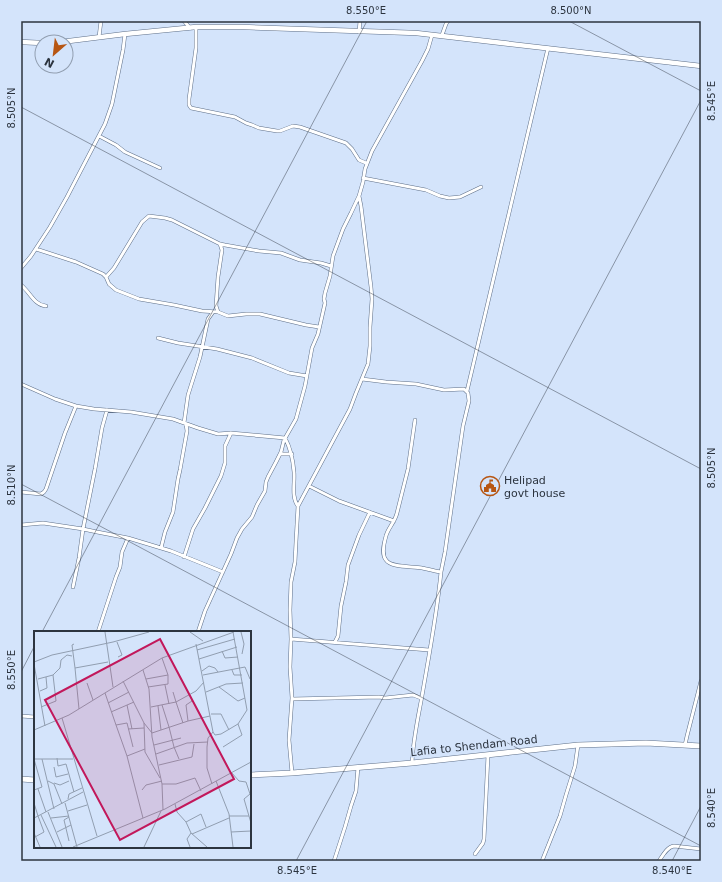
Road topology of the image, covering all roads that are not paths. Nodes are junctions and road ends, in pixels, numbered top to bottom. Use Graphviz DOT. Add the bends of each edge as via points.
graph roads {
  1 [pos="101,21"];
  2 [pos="184,21"];
  3 [pos="360,21"];
  4 [pos="448,21"];
  5 [pos="190,28"];
  6 [pos="196,28"];
  7 [pos="359,32"];
  8 [pos="125,34"];
  9 [pos="432,34"];
  10 [pos="442,35"];
  11 [pos="99,37"];
  12 [pos="74,40"];
  13 [pos="21,42"];
  14 [pos="34,42"];
  15 [pos="548,48"];
  16 [pos="701,66"];
  17 [pos="99,136"];
  18 [pos="366,163"];
  19 [pos="160,168"];
  20 [pos="363,178"];
  21 [pos="481,186"];
  22 [pos="359,196"];
  23 [pos="220,244"];
  24 [pos="227,246"];
  25 [pos="36,249"];
  26 [pos="222,250"];
  27 [pos="331,266"];
  28 [pos="21,268"];
  29 [pos="106,277"];
  30 [pos="21,285"];
  31 [pos="46,306"];
  32 [pos="216,306"];
  33 [pos="207,312"];
  34 [pos="213,312"];
  35 [pos="218,312"];
  36 [pos="208,319"];
  37 [pos="319,327"];
  38 [pos="158,338"];
  39 [pos="202,347"];
  40 [pos="307,376"];
  41 [pos="362,379"];
  42 [pos="21,384"];
  43 [pos="467,391"];
  44 [pos="76,406"];
  45 [pos="107,410"];
  46 [pos="415,420"];
  47 [pos="185,424"];
  48 [pos="231,433"];
  49 [pos="285,438"];
  50 [pos="280,454"];
  51 [pos="292,454"];
  52 [pos="309,486"];
  53 [pos="21,492"];
  54 [pos="298,506"];
  55 [pos="370,512"];
  56 [pos="394,521"];
  57 [pos="21,525"];
  58 [pos="83,529"];
  59 [pos="128,538"];
  60 [pos="162,548"];
  61 [pos="184,557"];
  62 [pos="223,572"];
  63 [pos="440,572"];
  64 [pos="73,587"];
  65 [pos="98,631"];
  66 [pos="198,631"];
  67 [pos="338,636"];
  68 [pos="291,639"];
  69 [pos="335,642"];
  70 [pos="342,642"];
  71 [pos="429,650"];
  72 [pos="701,680"];
  73 [pos="421,698"];
  74 [pos="292,700"];
  75 [pos="21,716"];
  76 [pos="34,717"];
  77 [pos="578,745"];
  78 [pos="686,745"];
  79 [pos="701,746"];
  80 [pos="488,754"];
  81 [pos="412,763"];
  82 [pos="358,767"];
  83 [pos="292,773"];
  84 [pos="251,775"];
  85 [pos="21,779"];
  86 [pos="34,780"];
  87 [pos="701,849"];
  88 [pos="475,854"];
  89 [pos="334,861"];
  90 [pos="542,861"];
  91 [pos="659,861"];
  1 -- 11 [label="street"];
  2 -- 5 [label="street"];
  3 -- 7 [label="street"];
  4 -- 10 [label="street"];
  5 -- 6 [label="street"];
  5 -- 8 [label="street"];
  6 -- 7 [label="street" via="243,27"];
  6 -- 18 [label="street" via="189,99 191,108 235,117 259,128 280,131 293,126 300,127 349,144 359,160"];
  7 -- 9 [label="street"];
  8 -- 11 [label="street"];
  8 -- 17 [label="street" via="112,104"];
  9 -- 10 [label="street"];
  9 -- 18 [label="street" via="422,61"];
  10 -- 15 [label="street"];
  11 -- 12 [label="street"];
  13 -- 14 [label="street"];
  15 -- 16 [label="street"];
  15 -- 43 [label="street"];
  17 -- 19 [label="street" via="125,152"];
  17 -- 25 [label="street"];
  18 -- 20 [label="street"];
  20 -- 21 [label="street" via="426,190 449,198 460,197"];
  20 -- 22 [label="street"];
  22 -- 27 [label="street" via="343,228"];
  22 -- 41 [label="street" via="372,299 368,364"];
  23 -- 24 [label="street"];
  23 -- 26 [label="street"];
  23 -- 29 [label="street" via="172,220 149,216 142,222"];
  24 -- 26 [label="street"];
  24 -- 27 [label="street" via="281,253"];
  25 -- 28 [label="street"];
  25 -- 29 [label="street" via="83,265"];
  26 -- 32 [label="street"];
  27 -- 37 [label="street"];
  29 -- 33 [label="street" via="116,290 137,298"];
  30 -- 31 [label="street" via="36,302"];
  32 -- 34 [label="street"];
  32 -- 35 [label="street"];
  33 -- 34 [label="street"];
  33 -- 36 [label="street"];
  34 -- 35 [label="street"];
  34 -- 36 [label="street"];
  35 -- 37 [label="street" via="228,316 260,314"];
  36 -- 39 [label="street"];
  37 -- 40 [label="street"];
  38 -- 39 [label="street"];
  39 -- 40 [label="street" via="252,358 289,373"];
  39 -- 47 [label="street" via="188,395"];
  40 -- 49 [label="street" via="296,419"];
  41 -- 43 [label="street"];
  41 -- 52 [label="street" via="350,409"];
  42 -- 44 [label="street"];
  43 -- 63 [label="street" via="469,401"];
  44 -- 45 [label="street"];
  44 -- 53 [label="street" via="46,489 41,494"];
  45 -- 47 [label="street" via="173,419"];
  45 -- 58 [label="street"];
  46 -- 56 [label="street" via="408,469"];
  47 -- 48 [label="street" via="218,434"];
  47 -- 60 [label="street" via="187,431 173,512"];
  48 -- 49 [label="street"];
  48 -- 61 [label="street" via="221,476 193,529"];
  49 -- 50 [label="street"];
  49 -- 51 [label="street"];
  50 -- 51 [label="street"];
  50 -- 62 [label="street" via="268,477 265,491 252,517 237,538"];
  51 -- 54 [label="street" via="294,500"];
  52 -- 54 [label="street"];
  52 -- 55 [label="street" via="339,501"];
  54 -- 68 [label="street" via="295,562 291,582"];
  55 -- 56 [label="street"];
  55 -- 67 [label="street" via="358,535 348,565"];
  56 -- 63 [label="street" via="386,534 384,544 384,557 387,561"];
  57 -- 58 [label="street" via="44,523"];
  58 -- 59 [label="street"];
  58 -- 64 [label="street"];
  59 -- 60 [label="street"];
  59 -- 65 [label="street"];
  60 -- 61 [label="street"];
  61 -- 62 [label="street"];
  62 -- 66 [label="street"];
  63 -- 71 [label="street"];
  67 -- 69 [label="street"];
  67 -- 70 [label="street"];
  68 -- 69 [label="street"];
  68 -- 74 [label="street"];
  69 -- 70 [label="street"];
  70 -- 71 [label="street"];
  71 -- 73 [label="street"];
  72 -- 78 [label="street"];
  73 -- 74 [label="street" via="413,695"];
  73 -- 81 [label="street"];
  74 -- 83 [label="street" via="289,740"];
  75 -- 76 [label="street"];
  77 -- 78 [label="main road, Lafia to Shendam Road"];
  77 -- 80 [label="main road, Lafia to Shendam Road"];
  77 -- 90 [label="street" via="575,766 558,821"];
  78 -- 79 [label="main road, Lafia to Shendam Road"];
  80 -- 81 [label="main road, Lafia to Shendam Road"];
  80 -- 88 [label="street" via="484,839"];
  81 -- 82 [label="main road, Lafia to Shendam Road"];
  82 -- 83 [label="main road, Lafia to Shendam Road"];
  82 -- 89 [label="street" via="356,791"];
  83 -- 84 [label="main road, Lafia to Shendam Road"];
  85 -- 86 [label="main road"];
  87 -- 91 [label="street" via="671,846"];
}
